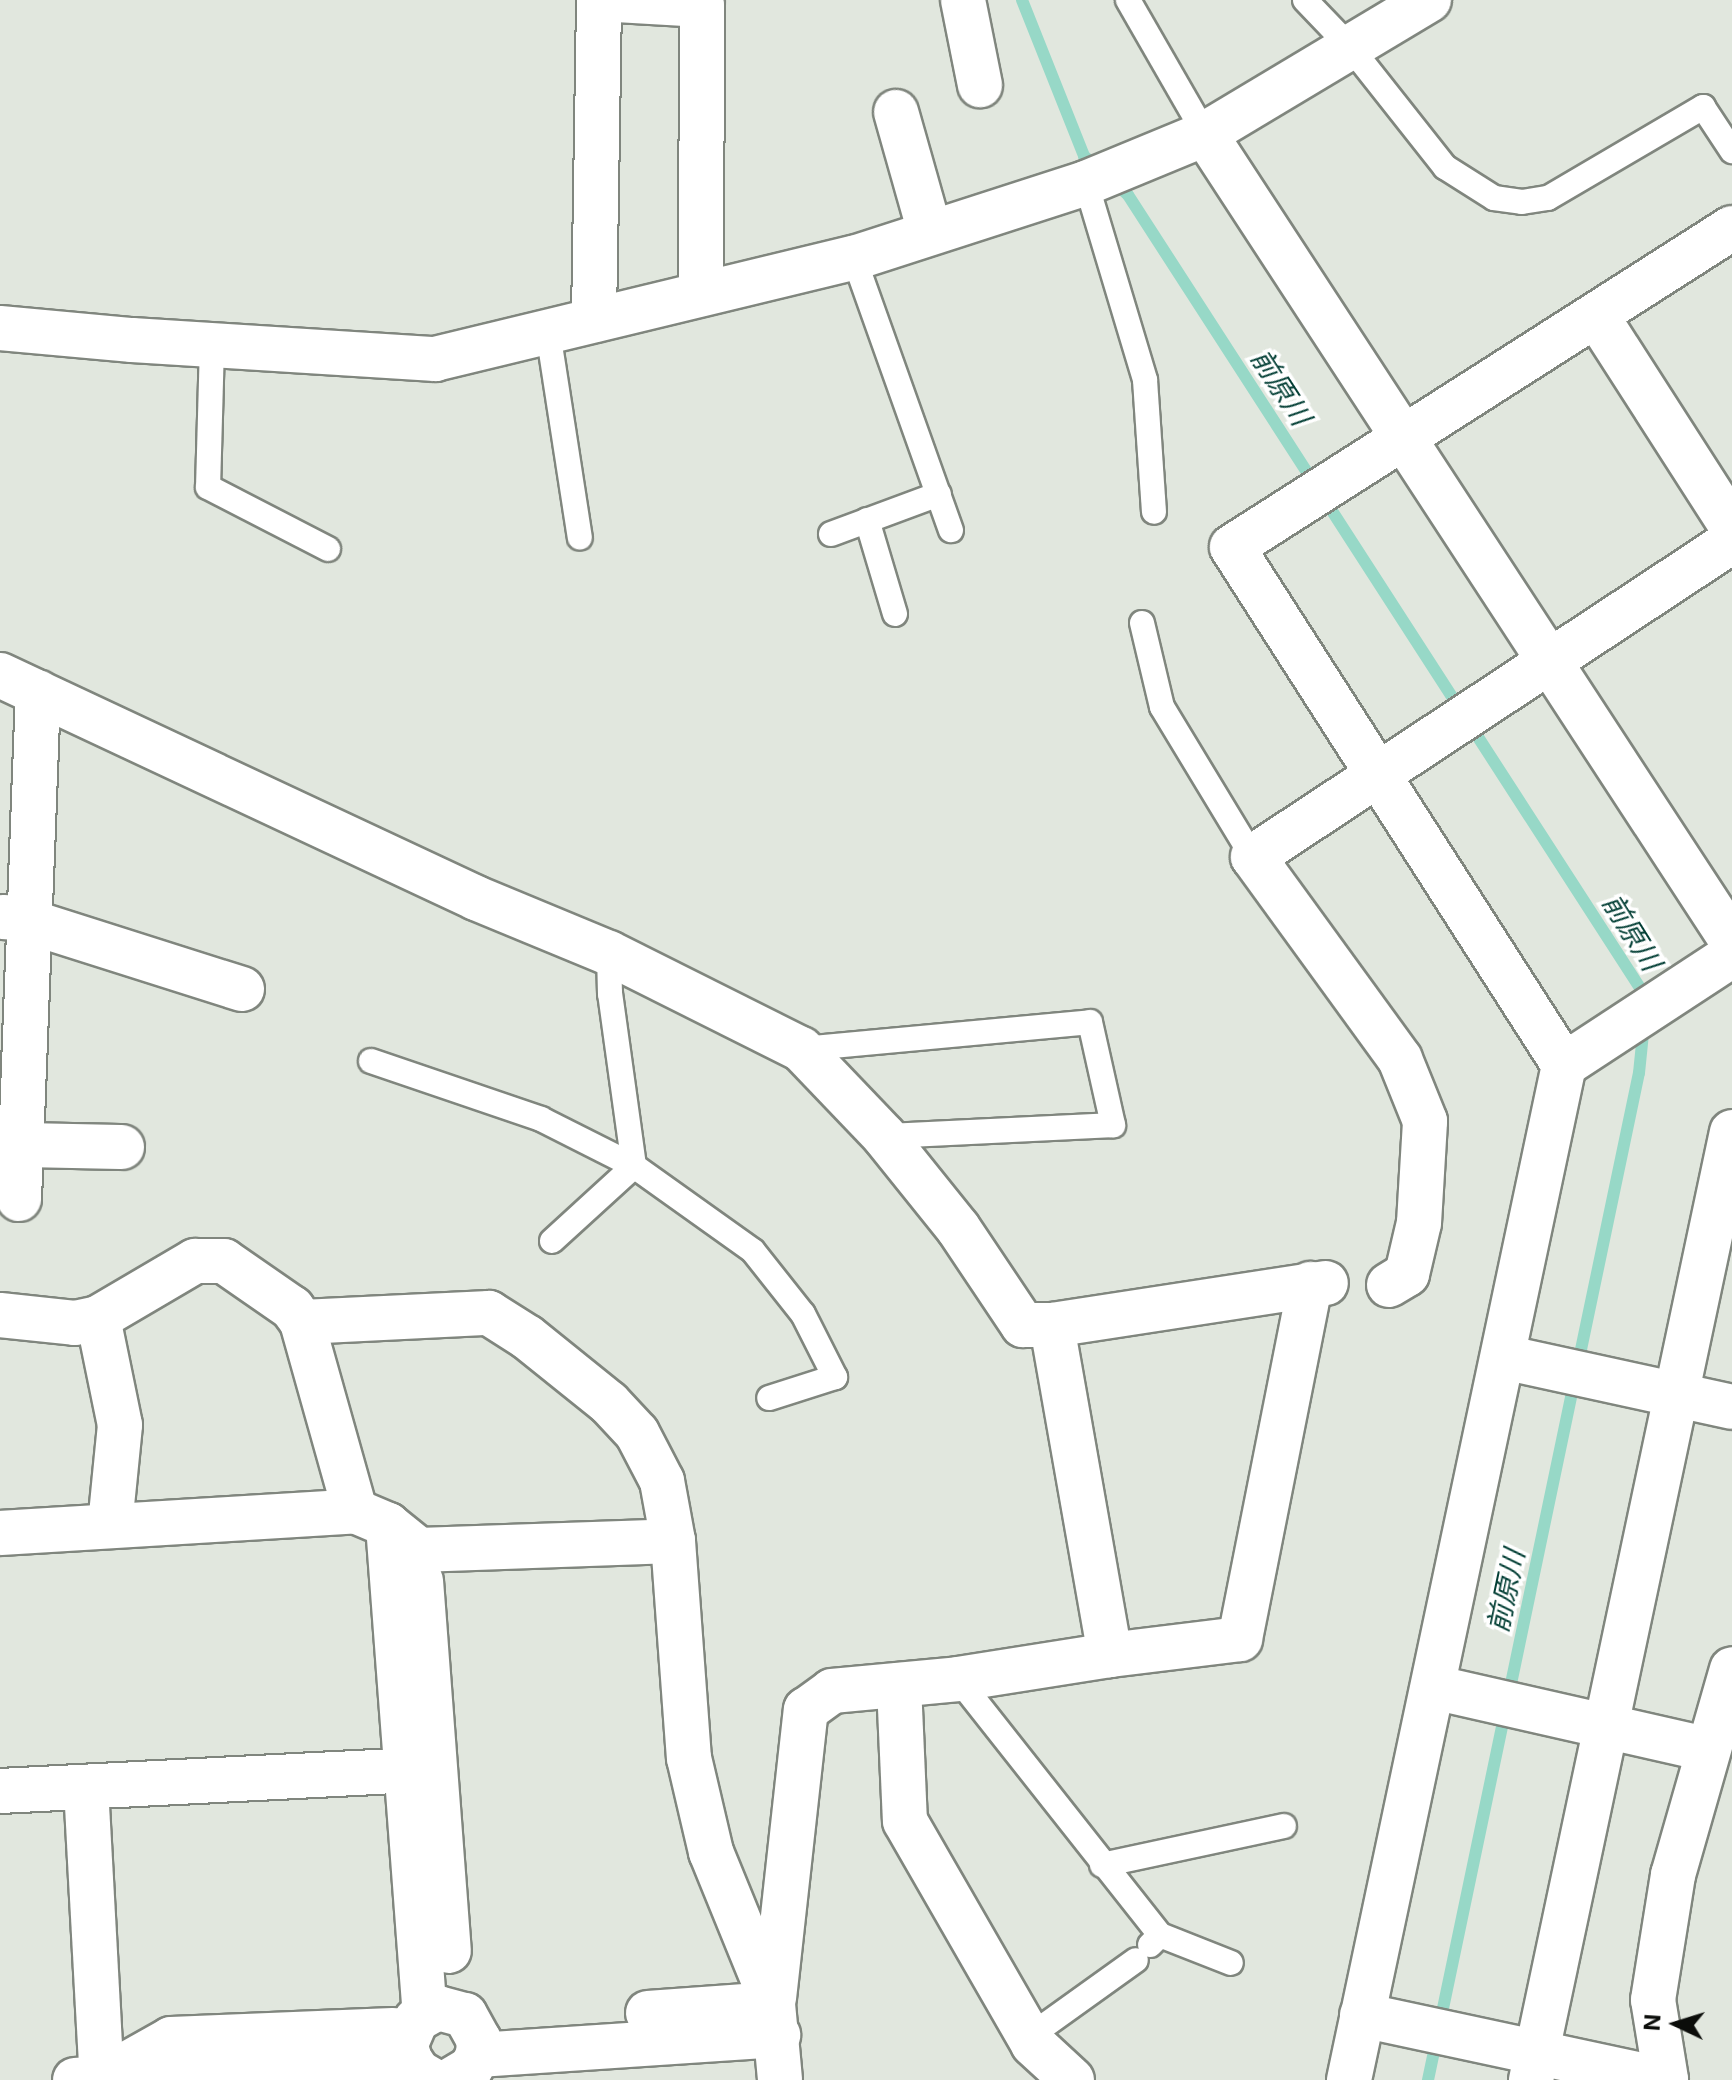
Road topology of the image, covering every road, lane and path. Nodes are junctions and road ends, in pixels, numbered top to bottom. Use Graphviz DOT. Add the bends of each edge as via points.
graph roads {
  1 [pos="599,0"];
  2 [pos="617,0"];
  3 [pos="963,0"];
  4 [pos="1128,0"];
  5 [pos="1305,0"];
  6 [pos="1429,0"];
  7 [pos="1351,48"];
  8 [pos="980,85"];
  9 [pos="896,112"];
  10 [pos="1205,134"];
  11 [pos="1732,151"];
  12 [pos="1086,183"];
  13 [pos="1732,228"];
  14 [pos="930,232"];
  15 [pos="854,258"];
  16 [pos="701,292"];
  17 [pos="1596,315"];
  18 [pos="594,320"];
  19 [pos="0,328"];
  20 [pos="548,332"];
  21 [pos="212,345"];
  22 [pos="1403,438"];
  23 [pos="939,494"];
  24 [pos="1154,512"];
  25 [pos="867,520"];
  26 [pos="1732,527"];
  27 [pos="951,530"];
  28 [pos="831,534"];
  29 [pos="580,538"];
  30 [pos="1732,541"];
  31 [pos="328,549"];
  32 [pos="895,614"];
  33 [pos="1142,623"];
  34 [pos="1549,662"];
  35 [pos="19,683"];
  36 [pos="1378,774"];
  37 [pos="1253,857"];
  38 [pos="15,920"];
  39 [pos="1732,941"];
  40 [pos="609,953"];
  41 [pos="1732,955"];
  42 [pos="242,989"];
  43 [pos="801,1049"];
  44 [pos="371,1061"];
  45 [pos="1564,1065"];
  46 [pos="15,1124"];
  47 [pos="1732,1132"];
  48 [pos="884,1136"];
  49 [pos="122,1147"];
  50 [pos="634,1166"];
  51 [pos="19,1199"];
  52 [pos="552,1241"];
  53 [pos="1389,1285"];
  54 [pos="0,1315"];
  55 [pos="98,1318"];
  56 [pos="302,1322"];
  57 [pos="1052,1325"];
  58 [pos="1503,1357"];
  59 [pos="1677,1394"];
  60 [pos="769,1398"];
  61 [pos="1732,1407"];
  62 [pos="110,1525"];
  63 [pos="387,1529"];
  64 [pos="0,1533"];
  65 [pos="673,1541"];
  66 [pos="1110,1655"];
  67 [pos="1732,1669"];
  68 [pos="958,1679"];
  69 [pos="899,1685"];
  70 [pos="1433,1687"];
  71 [pos="1606,1726"];
  72 [pos="1707,1749"];
  73 [pos="421,1770"];
  74 [pos="86,1787"];
  75 [pos="0,1791"];
  76 [pos="1284,1826"];
  77 [pos="1102,1865"];
  78 [pos="1149,1947"];
  79 [pos="1231,1963"];
  80 [pos="1362,2015"];
  81 [pos="1030,2036"];
  82 [pos="445,2051"];
  83 [pos="784,2054"];
  84 [pos="1534,2067"];
  85 [pos="93,2079"];
  86 [pos="1072,2080"];
  87 [pos="1349,2080"];
  88 [pos="1666,2080"];
  1 -- 18 [label="street"];
  2 -- 16 [label="street" via="702,5"];
  3 -- 8 [label="street"];
  4 -- 10 [label="lane"];
  5 -- 7 [label="lane"];
  6 -- 7 [label="street"];
  7 -- 10 [label="street"];
  7 -- 11 [label="lane" via="1445,167 1494,198 1548,198 1703,107"];
  9 -- 14 [label="street"];
  10 -- 12 [label="street"];
  10 -- 22 [label="street"];
  12 -- 14 [label="street"];
  12 -- 24 [label="lane" via="1145,380"];
  13 -- 17 [label="street"];
  14 -- 15 [label="street"];
  15 -- 16 [label="street"];
  15 -- 23 [label="lane"];
  16 -- 18 [label="street"];
  17 -- 22 [label="street"];
  17 -- 26 [label="street"];
  18 -- 20 [label="street"];
  19 -- 21 [label="street"];
  20 -- 21 [label="street" via="435,359"];
  20 -- 29 [label="lane"];
  21 -- 31 [label="lane" via="208,487"];
  22 -- 34 [label="street"];
  22 -- 36 [label="street" via="1232,547"];
  23 -- 25 [label="lane"];
  23 -- 27 [label="lane"];
  25 -- 28 [label="lane"];
  25 -- 32 [label="lane"];
  30 -- 34 [label="street"];
  33 -- 37 [label="lane" via="1162,707"];
  34 -- 36 [label="street"];
  34 -- 39 [label="street"];
  35 -- 38 [label="street"];
  35 -- 40 [label="street" via="476,898"];
  36 -- 37 [label="street"];
  36 -- 45 [label="street"];
  37 -- 53 [label="street" via="1400,1059 1425,1121 1419,1223 1407,1274"];
  38 -- 42 [label="street"];
  38 -- 46 [label="street"];
  40 -- 43 [label="street"];
  40 -- 50 [label="lane"];
  41 -- 45 [label="street"];
  43 -- 48 [label="street"];
  43 -- 48 [label="lane" via="1090,1022 1113,1125"];
  44 -- 50 [label="lane" via="541,1119"];
  45 -- 58 [label="street"];
  46 -- 49 [label="street"];
  46 -- 51 [label="street"];
  47 -- 59 [label="street"];
  48 -- 57 [label="street" via="958,1228 1023,1325"];
  50 -- 52 [label="lane"];
  50 -- 60 [label="lane" via="753,1251 803,1314 835,1377"];
  54 -- 55 [label="street" via="75,1323"];
  55 -- 56 [label="street" via="195,1261 224,1261 292,1308"];
  55 -- 62 [label="street" via="120,1425"];
  56 -- 63 [label="street"];
  56 -- 65 [label="street" via="489,1313 609,1403 637,1433 662,1481"];
  57 -- 66 [label="street"];
  57 -- 66 [label="street" via="1318,1284 1240,1639"];
  58 -- 59 [label="street"];
  58 -- 70 [label="street"];
  59 -- 61 [label="street"];
  59 -- 71 [label="street"];
  62 -- 63 [label="street"];
  62 -- 64 [label="street"];
  63 -- 65 [label="street"];
  63 -- 73 [label="street"];
  65 -- 83 [label="street" via="689,1758 711,1852"];
  66 -- 68 [label="street"];
  67 -- 72 [label="street"];
  68 -- 69 [label="street"];
  68 -- 77 [label="lane"];
  69 -- 81 [label="street" via="905,1821"];
  69 -- 83 [label="street" via="832,1691 806,1710"];
  70 -- 71 [label="street"];
  70 -- 80 [label="street"];
  71 -- 72 [label="street"];
  71 -- 84 [label="street"];
  72 -- 88 [label="street" via="1673,1875 1653,2000"];
  73 -- 74 [label="street"];
  73 -- 82 [label="street"];
  74 -- 75 [label="street"];
  74 -- 85 [label="street"];
  76 -- 77 [label="lane"];
  77 -- 78 [label="lane"];
  78 -- 79 [label="lane"];
  78 -- 81 [label="lane"];
  80 -- 84 [label="street"];
  80 -- 87 [label="street"];
  81 -- 86 [label="street"];
  82 -- 83 [label="street"];
  82 -- 85 [label="street"];
  84 -- 88 [label="street"];
}
